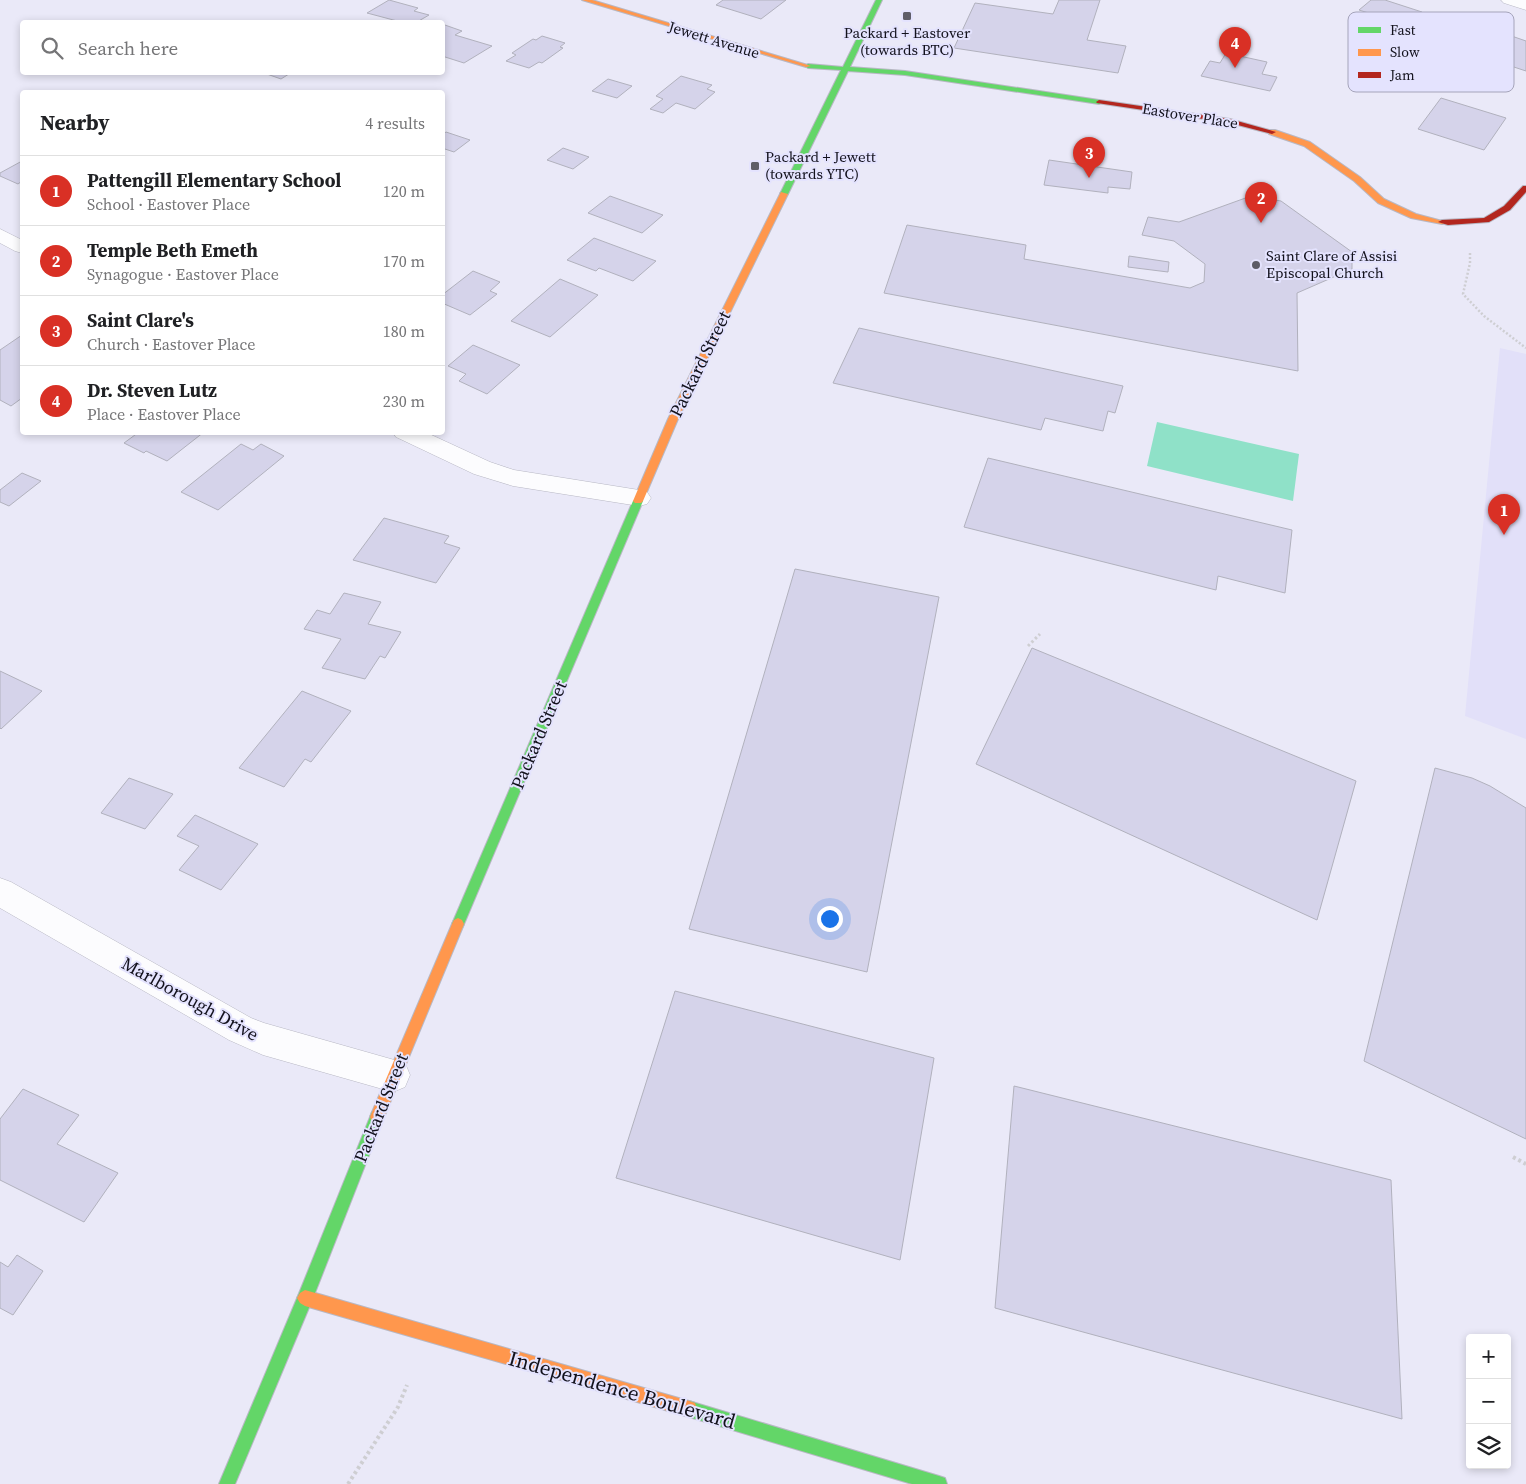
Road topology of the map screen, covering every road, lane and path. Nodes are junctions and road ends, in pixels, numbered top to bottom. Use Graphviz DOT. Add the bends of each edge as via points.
graph roads {
  1 [pos="585,0"];
  2 [pos="879,0"];
  3 [pos="1509,0"];
  4 [pos="1526,5"];
  5 [pos="845,69"];
  6 [pos="1526,188"];
  7 [pos="0,235"];
  8 [pos="20,246"];
  9 [pos="1469,248"];
  10 [pos="1526,348"];
  11 [pos="410,435"];
  12 [pos="639,498"];
  13 [pos="1040,634"];
  14 [pos="1028,646"];
  15 [pos="0,892"];
  16 [pos="393,1074"];
  17 [pos="1513,1157"];
  18 [pos="1526,1164"];
  19 [pos="305,1298"];
  20 [pos="407,1385"];
  21 [pos="227,1484"];
  22 [pos="348,1484"];
  23 [pos="938,1484"];
  1 -- 5 [label="main road, Jewett Avenue" via="787,63"];
  2 -- 5 [label="main road, Packard Street"];
  3 -- 4 [label="street"];
  5 -- 6 [label="main road, Eastover Place" via="905,73 1230,121 1264,129 1307,144 1357,179 1381,202 1414,216 1448,223 1486,220 1507,208"];
  5 -- 12 [label="main road, Packard Street" via="672,419"];
  7 -- 8 [label="street"];
  9 -- 10 [label="path" via="1471,259 1463,294 1478,312"];
  11 -- 12 [label="street" via="482,468 513,478"];
  12 -- 16 [label="main road, Packard Street"];
  13 -- 14 [label="path"];
  15 -- 16 [label="street, Marlborough Drive" via="240,1029 263,1039"];
  16 -- 19 [label="main road, Packard Street"];
  17 -- 18 [label="path"];
  19 -- 21 [label="main road, Packard Street"];
  19 -- 23 [label="main road, Independence Boulevard"];
  20 -- 22 [label="path" via="398,1407"];
}
